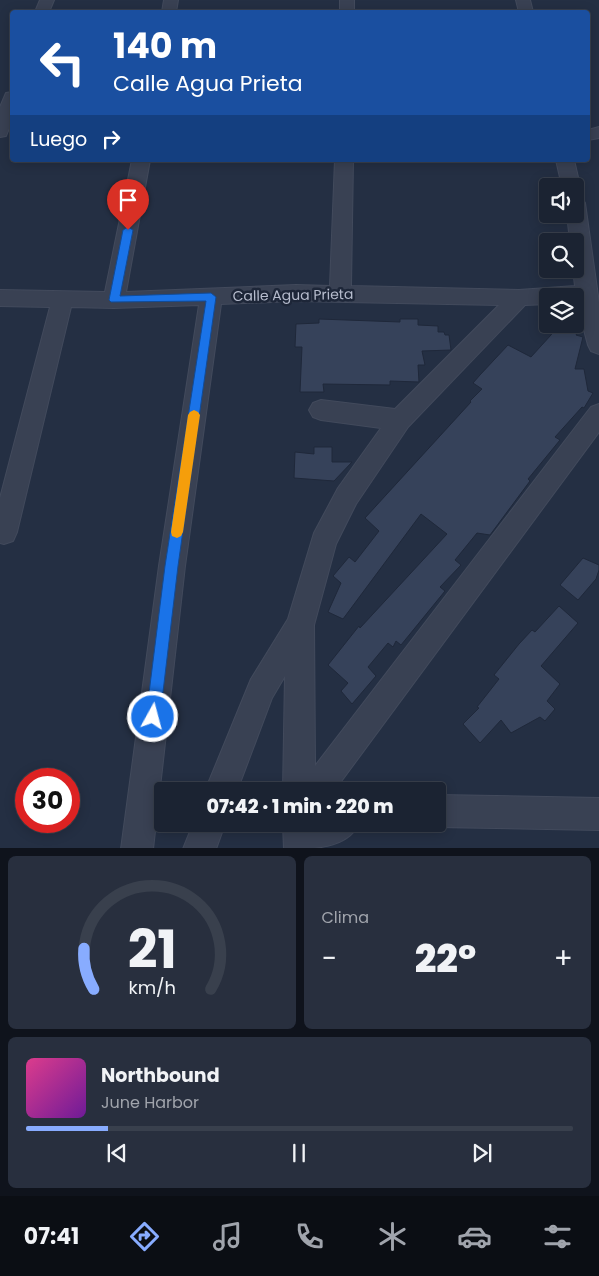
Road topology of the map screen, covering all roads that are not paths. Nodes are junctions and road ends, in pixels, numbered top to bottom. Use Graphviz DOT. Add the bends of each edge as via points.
graph roads {
  1 [pos="10,103"];
  2 [pos="0,132"];
  3 [pos="141,162"];
  4 [pos="344,162"];
  5 [pos="565,162"];
  6 [pos="569,178"];
  7 [pos="577,223"];
  8 [pos="586,293"];
  9 [pos="340,294"];
  10 [pos="211,297"];
  11 [pos="0,298"];
  12 [pos="63,298"];
  13 [pos="519,298"];
  14 [pos="114,300"];
  15 [pos="599,345"];
  16 [pos="321,410"];
  17 [pos="599,414"];
  18 [pos="400,420"];
  19 [pos="4,532"];
  20 [pos="300,626"];
  21 [pos="225,782"];
  22 [pos="299,782"];
  23 [pos="322,782"];
  24 [pos="446,811"];
  25 [pos="599,814"];
  26 [pos="206,832"];
  27 [pos="299,832"];
  28 [pos="329,832"];
  29 [pos="136,848"];
  30 [pos="199,848"];
  31 [pos="300,848"];
  32 [pos="304,848"];
  1 -- 2 [label="street"];
  3 -- 14 [label="street"];
  4 -- 9 [label="street"];
  5 -- 6 [label="street"];
  7 -- 8 [label="street"];
  8 -- 13 [label="street, Calle Agua Prieta"];
  8 -- 15 [label="street"];
  9 -- 10 [label="street, Calle Agua Prieta"];
  9 -- 13 [label="street, Calle Agua Prieta"];
  10 -- 14 [label="street, Calle Agua Prieta"];
  10 -- 29 [label="street"];
  11 -- 12 [label="street, Calle Agua Prieta"];
  12 -- 14 [label="street, Calle Agua Prieta"];
  12 -- 19 [label="street"];
  13 -- 18 [label="street"];
  16 -- 18 [label="street"];
  17 -- 23 [label="street"];
  18 -- 20 [label="street" via="347,496 323,542"];
  20 -- 21 [label="street" via="261,689"];
  20 -- 22 [label="street"];
  24 -- 25 [label="street"];
  26 -- 30 [label="street"];
  27 -- 31 [label="street"];
  28 -- 32 [label="street"];
}
